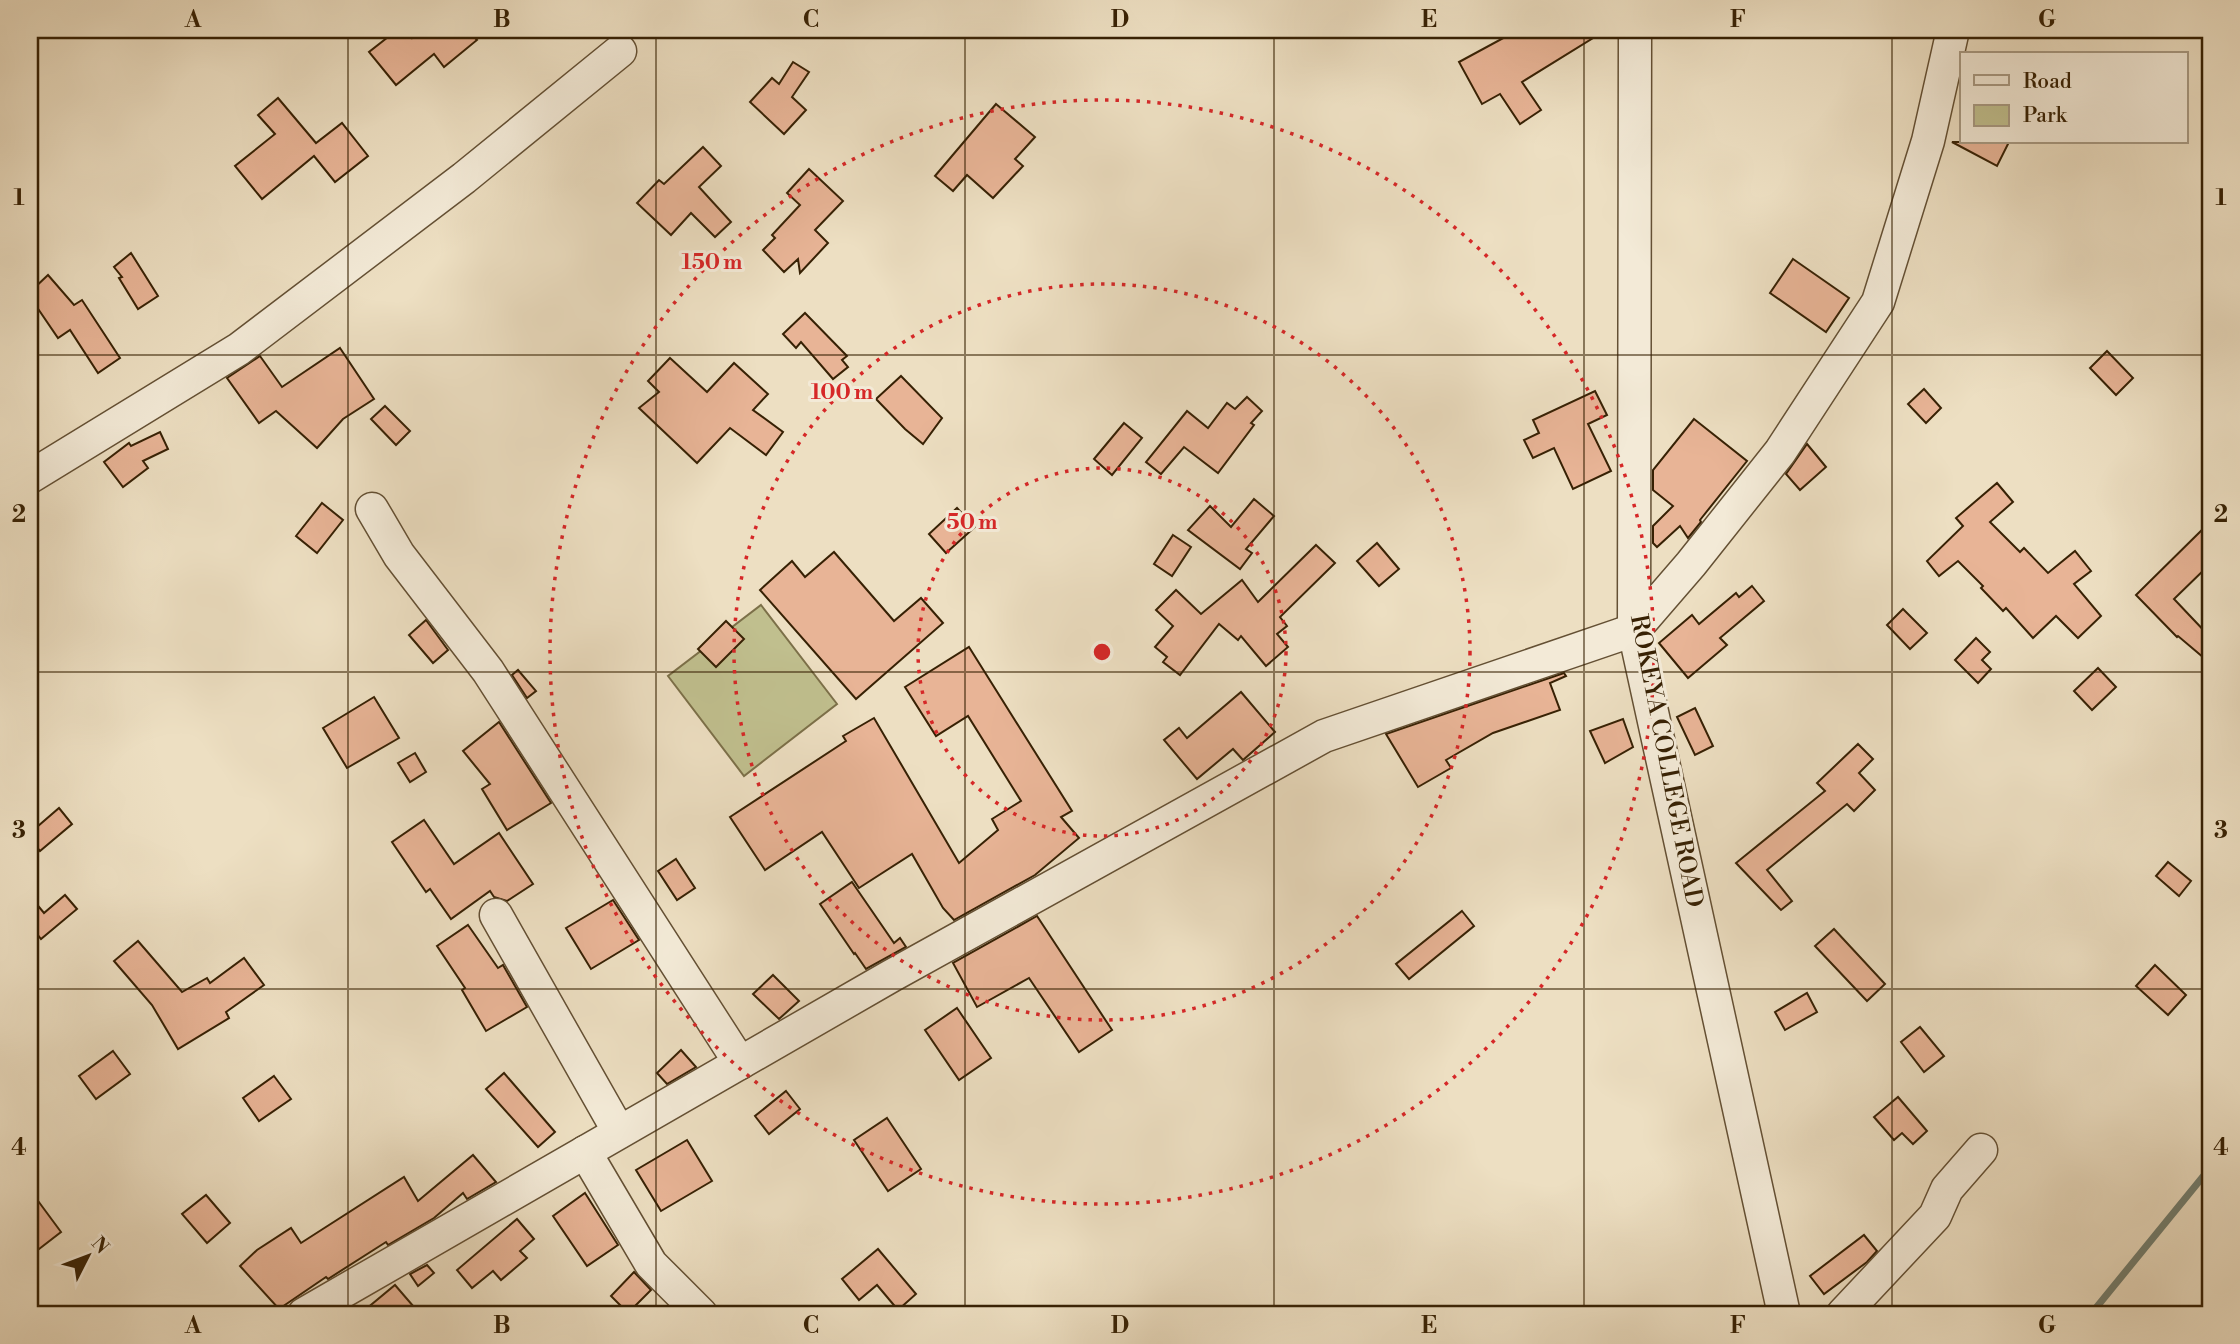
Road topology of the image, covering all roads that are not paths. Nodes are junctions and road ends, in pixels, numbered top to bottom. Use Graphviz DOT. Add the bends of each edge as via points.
graph roads {
  1 [pos="1635,30"];
  2 [pos="1954,30"];
  3 [pos="620,51"];
  4 [pos="30,477"];
  5 [pos="372,509"];
  6 [pos="1634,629"];
  7 [pos="496,915"];
  8 [pos="740,1063"];
  9 [pos="619,1132"];
  10 [pos="1981,1150"];
  11 [pos="585,1152"];
  12 [pos="304,1314"];
  13 [pos="701,1314"];
  14 [pos="1784,1314"];
  15 [pos="1843,1314"];
  1 -- 6 [label="street, ROKEYA COLLEGE ROAD"];
  2 -- 6 [label="street" via="1928,141 1878,302 1780,452"];
  3 -- 4 [label="street" via="464,178 239,349"];
  5 -- 8 [label="street" via="399,555 488,671"];
  6 -- 8 [label="street" via="1324,736"];
  6 -- 14 [label="street, ROKEYA COLLEGE ROAD"];
  7 -- 9 [label="street"];
  8 -- 9 [label="street"];
  9 -- 11 [label="street"];
  10 -- 15 [label="street" via="1947,1189 1935,1216"];
  11 -- 12 [label="street"];
  11 -- 13 [label="street" via="651,1264"];
}
